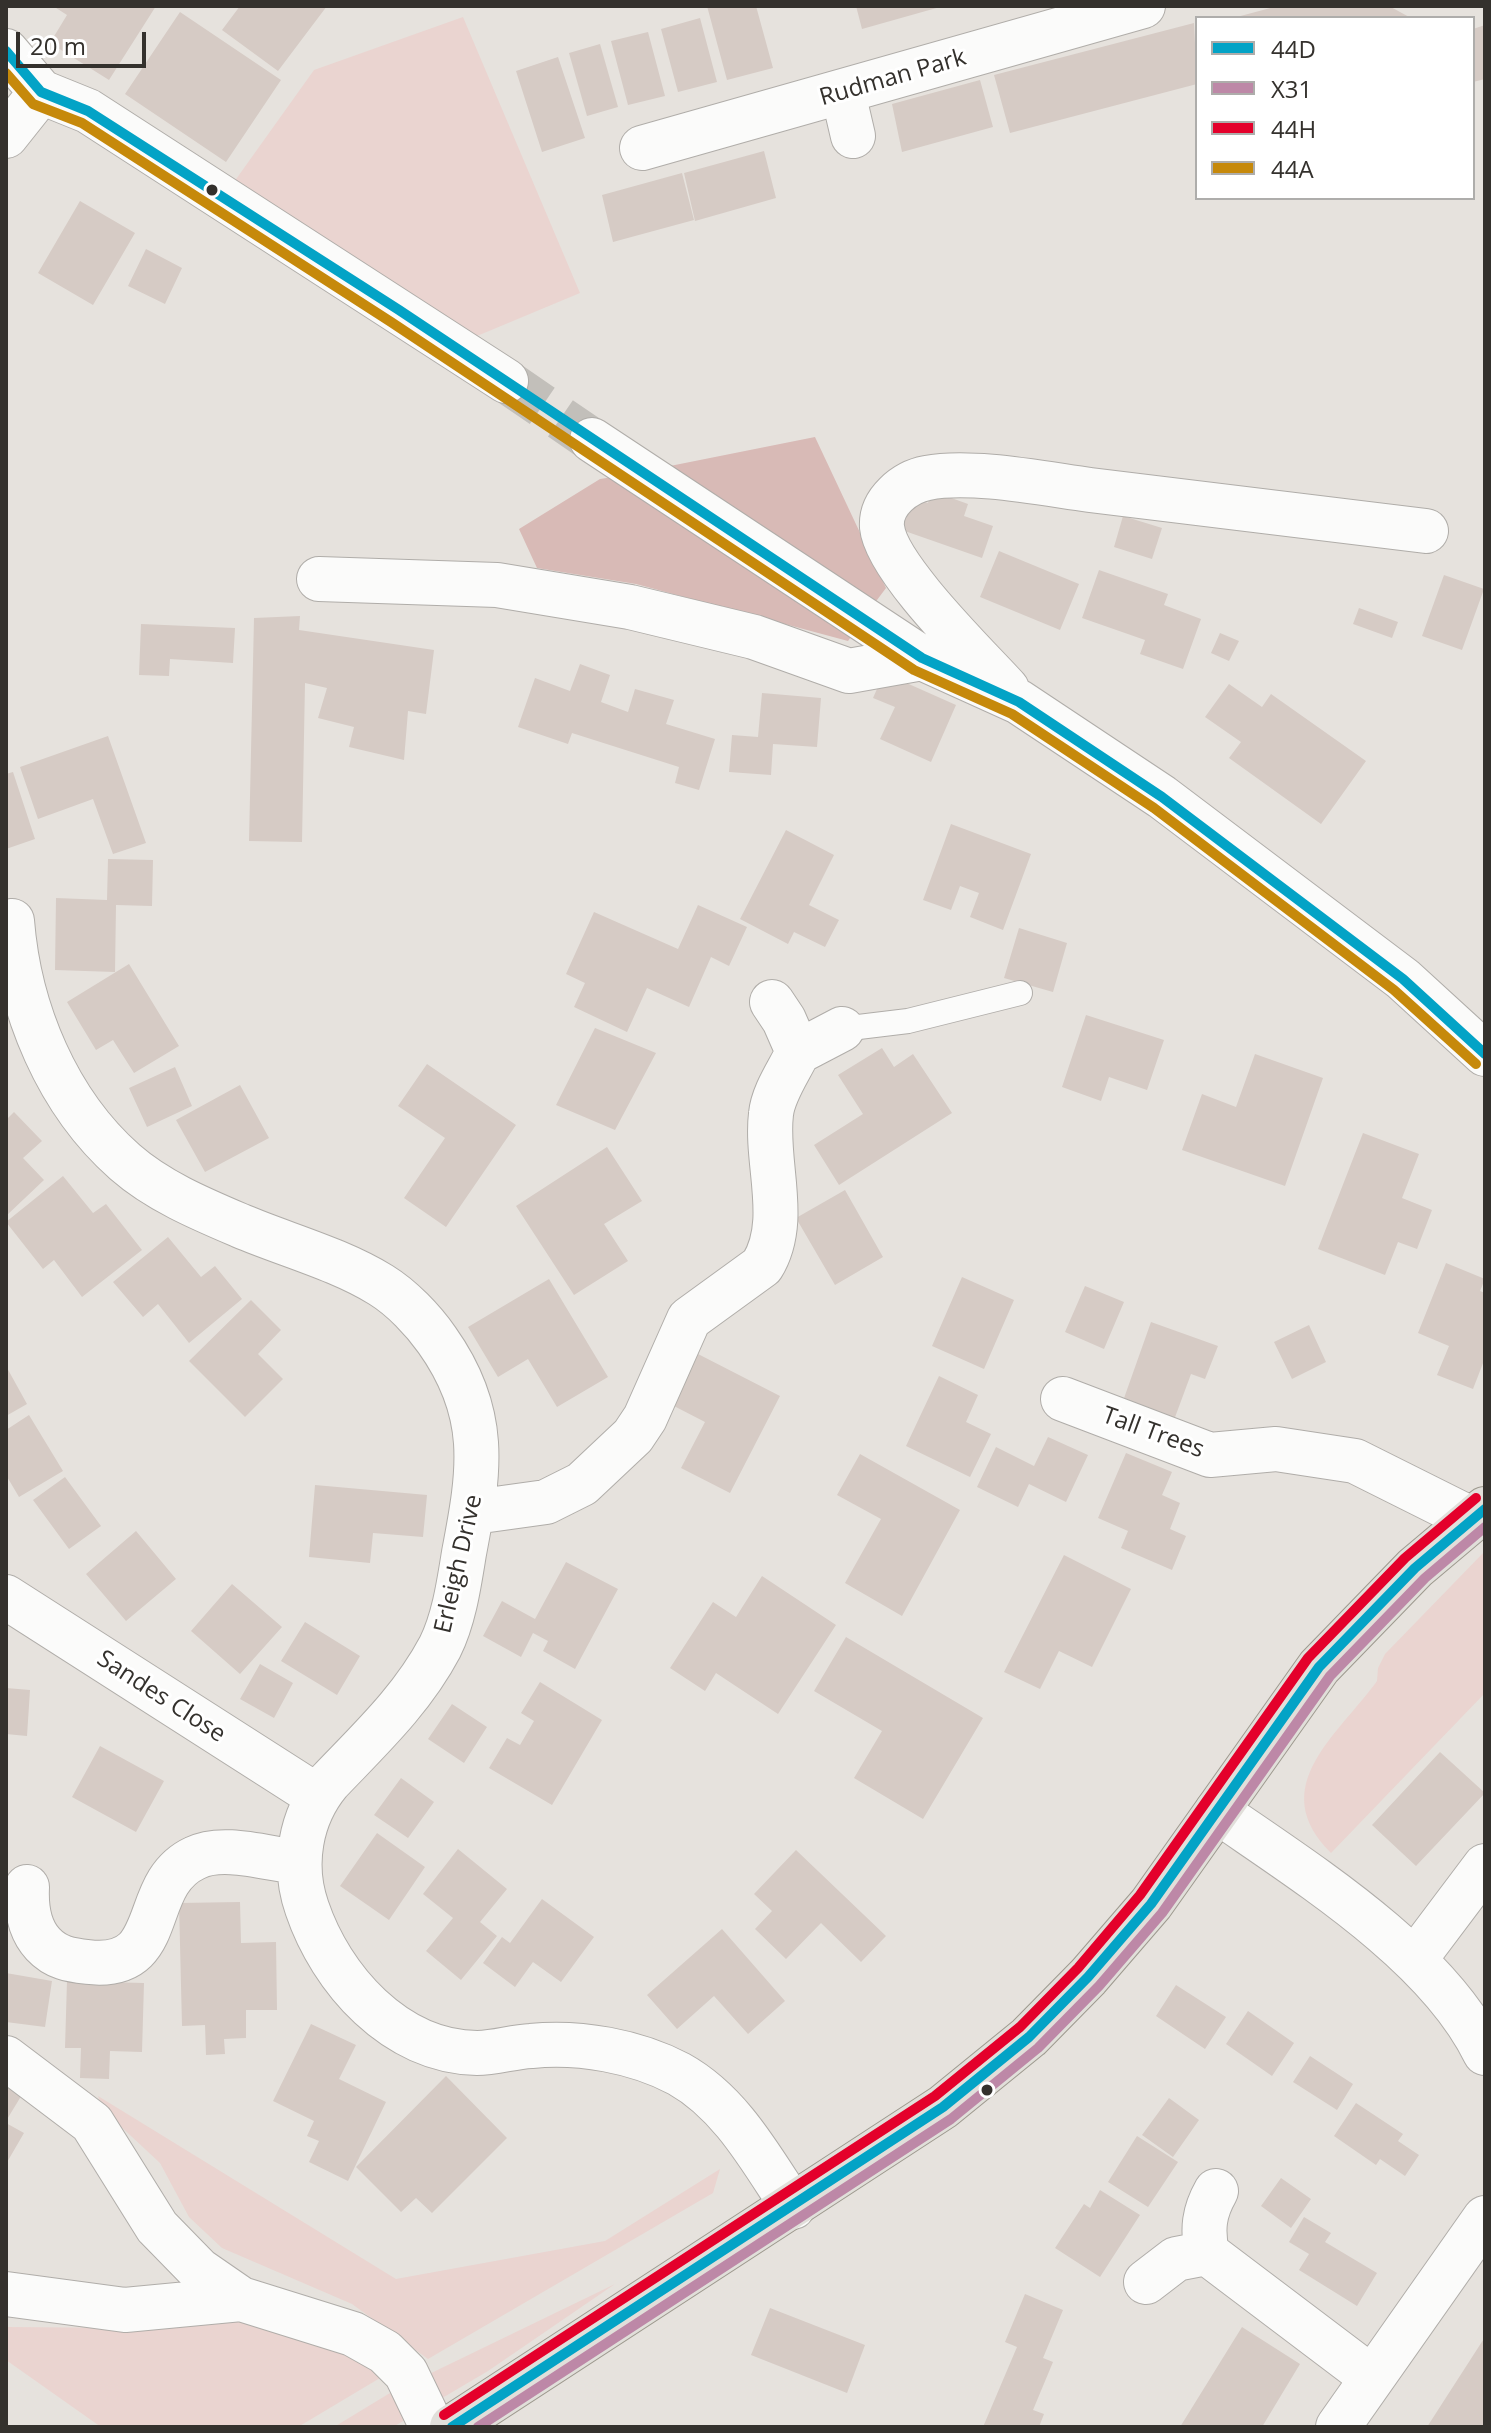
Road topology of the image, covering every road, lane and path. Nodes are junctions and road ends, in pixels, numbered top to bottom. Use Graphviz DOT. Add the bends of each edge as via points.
graph roads {
  1 [pos="1143,6"];
  2 [pos="6,51"];
  3 [pos="41,92"];
  4 [pos="843,93"];
  5 [pos="6,136"];
  6 [pos="853,136"];
  7 [pos="642,148"];
  8 [pos="506,381"];
  9 [pos="592,440"];
  10 [pos="1426,531"];
  11 [pos="319,579"];
  12 [pos="922,658"];
  13 [pos="1019,702"];
  14 [pos="12,921"];
  15 [pos="1020,993"];
  16 [pos="772,1002"];
  17 [pos="842,1029"];
  18 [pos="798,1052"];
  19 [pos="1485,1054"];
  20 [pos="1063,1399"];
  21 [pos="474,1512"];
  22 [pos="1478,1514"];
  23 [pos="6,1597"];
  24 [pos="317,1796"];
  25 [pos="1217,1811"];
  26 [pos="298,1862"];
  27 [pos="1485,1866"];
  28 [pos="27,1887"];
  29 [pos="1415,1959"];
  30 [pos="1485,2053"];
  31 [pos="6,2058"];
  32 [pos="1216,2191"];
  33 [pos="793,2207"];
  34 [pos="1485,2218"];
  35 [pos="1207,2253"];
  36 [pos="1146,2282"];
  37 [pos="6,2294"];
  38 [pos="241,2299"];
  39 [pos="1371,2377"];
  40 [pos="432,2427"];
  41 [pos="452,2427"];
  42 [pos="1338,2427"];
  1 -- 4 [label="street, Rudman Park"];
  2 -- 3 [label="street"];
  3 -- 5 [label="street"];
  3 -- 8 [label="street" via="88,111"];
  4 -- 6 [label="street"];
  4 -- 7 [label="street, Rudman Park"];
  9 -- 12 [label="street"];
  10 -- 13 [label="street" via="1022,481 948,476 906,485 887,503 882,527 895,560"];
  11 -- 12 [label="street" via="497,585 630,607 754,637 849,671"];
  12 -- 13 [label="street"];
  13 -- 19 [label="street" via="1271,876 1403,979"];
  14 -- 21 [label="street, Erleigh Drive" via="21,979 44,1046 63,1087 106,1144 170,1193 381,1285 432,1332 472,1405 478,1447"];
  15 -- 17 [label="lane" via="908,1021"];
  16 -- 18 [label="street"];
  17 -- 18 [label="street"];
  18 -- 21 [label="street" via="771,1112 775,1226 762,1266 689,1319 645,1418 582,1484 546,1502"];
  20 -- 22 [label="street, Tall Trees" via="1210,1455 1276,1449 1355,1461"];
  21 -- 24 [label="street, Erleigh Drive" via="442,1643 391,1719"];
  22 -- 25 [label="main road" via="1415,1568 1319,1667"];
  23 -- 24 [label="street, Sandes Close"];
  24 -- 26 [label="street, Erleigh Drive"];
  25 -- 29 [label="street"];
  25 -- 33 [label="main road" via="1137,1921 1029,2037 943,2107"];
  26 -- 28 [label="street" via="215,1853 193,1858 173,1873 159,1895 144,1941 115,1963 54,1954 32,1928"];
  26 -- 33 [label="street, Erleigh Drive" via="302,1894 319,1941 346,1982 385,2019 450,2049 474,2053 527,2046 593,2047 677,2074 727,2113"];
  27 -- 29 [label="street"];
  29 -- 30 [label="street" via="1458,2009"];
  31 -- 38 [label="street" via="92,2123 165,2238"];
  32 -- 35 [label="street" via="1203,2227"];
  33 -- 41 [label="main road"];
  34 -- 39 [label="street"];
  35 -- 36 [label="street" via="1176,2259"];
  35 -- 39 [label="street"];
  37 -- 38 [label="street" via="125,2310"];
  38 -- 40 [label="street" via="353,2334 385,2352 406,2373"];
  39 -- 42 [label="street"];
}
